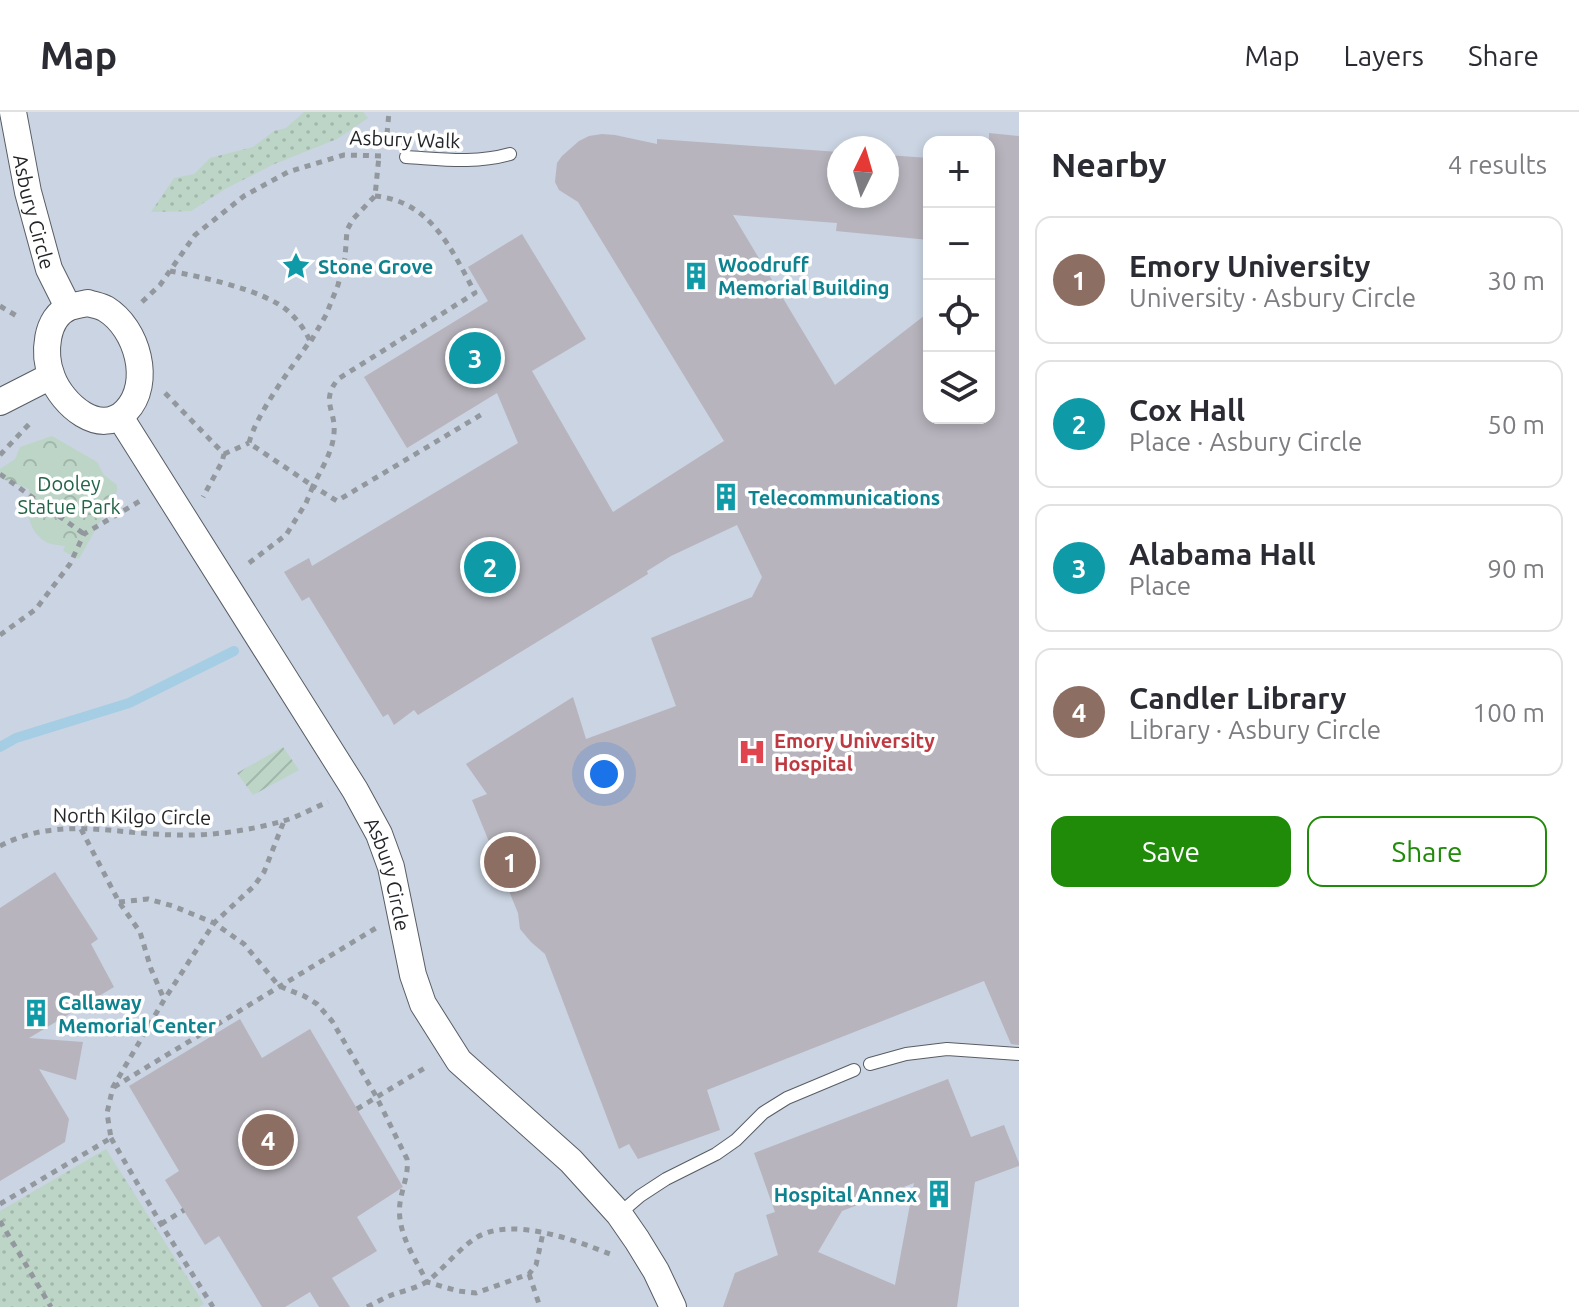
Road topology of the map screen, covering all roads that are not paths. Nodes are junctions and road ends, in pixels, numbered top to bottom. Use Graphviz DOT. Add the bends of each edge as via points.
graph roads {
  1 [pos="13,112"];
  2 [pos="510,154"];
  3 [pos="406,157"];
  4 [pos="68,307"];
  5 [pos="51,376"];
  6 [pos="0,402"];
  7 [pos="120,417"];
  8 [pos="1019,1054"];
  9 [pos="870,1064"];
  10 [pos="854,1070"];
  11 [pos="619,1214"];
  12 [pos="673,1307"];
  1 -- 4 [label="street, Asbury Circle" via="49,269"];
  2 -- 3 [label="lane, Asbury Walk" via="474,161"];
  4 -- 5 [label="street" via="48,333"];
  4 -- 7 [label="street" via="88,303 105,309 121,323 138,356 134,403"];
  5 -- 6 [label="street"];
  5 -- 7 [label="street" via="69,404 86,417 103,422"];
  7 -- 11 [label="street, Asbury Circle" via="379,834 423,1004 459,1061 579,1169"];
  8 -- 9 [label="lane" via="947,1049"];
  10 -- 11 [label="lane" via="787,1098 716,1154 666,1179"];
  11 -- 12 [label="street, Asbury Circle"];
}
